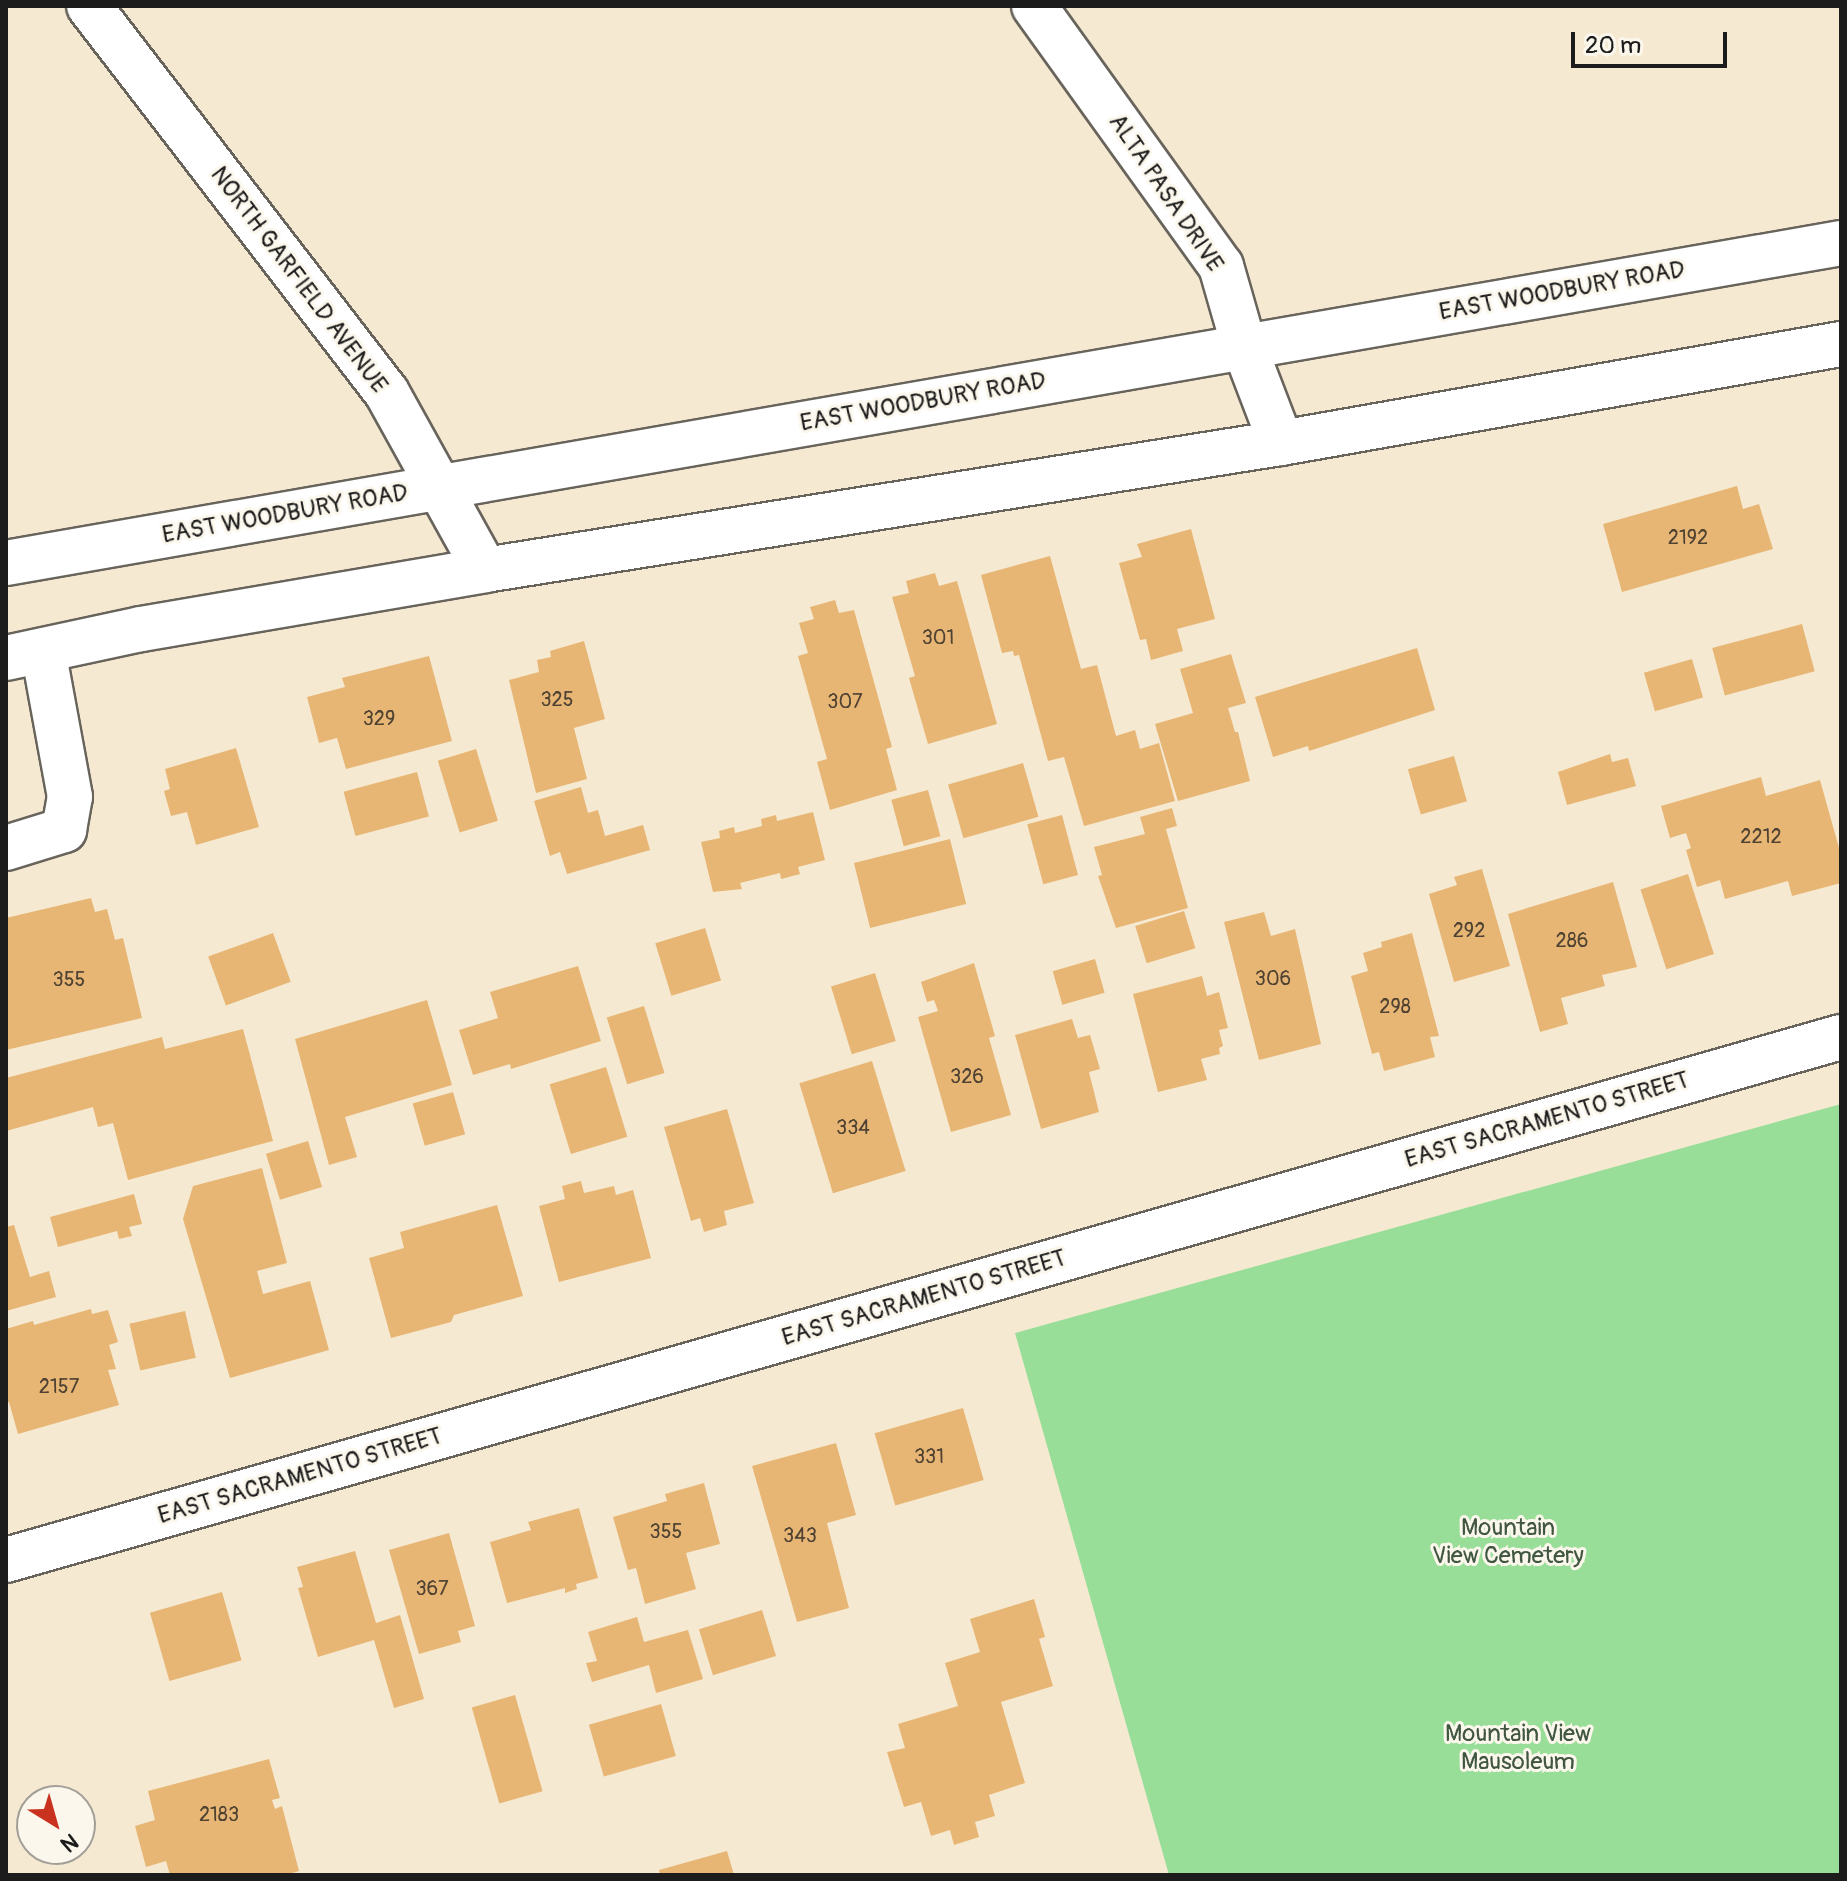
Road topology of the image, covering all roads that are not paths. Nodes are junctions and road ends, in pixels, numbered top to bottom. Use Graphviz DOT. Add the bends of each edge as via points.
graph roads {
  1 [pos="89,6"];
  2 [pos="1034,6"];
  3 [pos="1841,243"];
  4 [pos="1841,344"];
  5 [pos="1244,346"];
  6 [pos="1281,443"];
  7 [pos="438,487"];
  8 [pos="6,563"];
  9 [pos="485,570"];
  10 [pos="24,654"];
  11 [pos="6,848"];
  12 [pos="1841,1037"];
  13 [pos="6,1560"];
  1 -- 7 [label="main road, NORTH GARFIELD AVENUE" via="387,393"];
  2 -- 5 [label="main road, ALTA PASA DRIVE" via="1221,266"];
  3 -- 5 [label="main road, EAST WOODBURY ROAD"];
  4 -- 6 [label="main road"];
  5 -- 6 [label="main road, ALTA PASA DRIVE"];
  5 -- 7 [label="main road, EAST WOODBURY ROAD"];
  6 -- 9 [label="main road"];
  7 -- 8 [label="main road, EAST WOODBURY ROAD"];
  7 -- 9 [label="main road, NORTH GARFIELD AVENUE"];
  9 -- 10 [label="main road"];
  10 -- 11 [label="main road" via="70,797 64,830"];
  12 -- 13 [label="main road, EAST SACRAMENTO STREET"];
}
